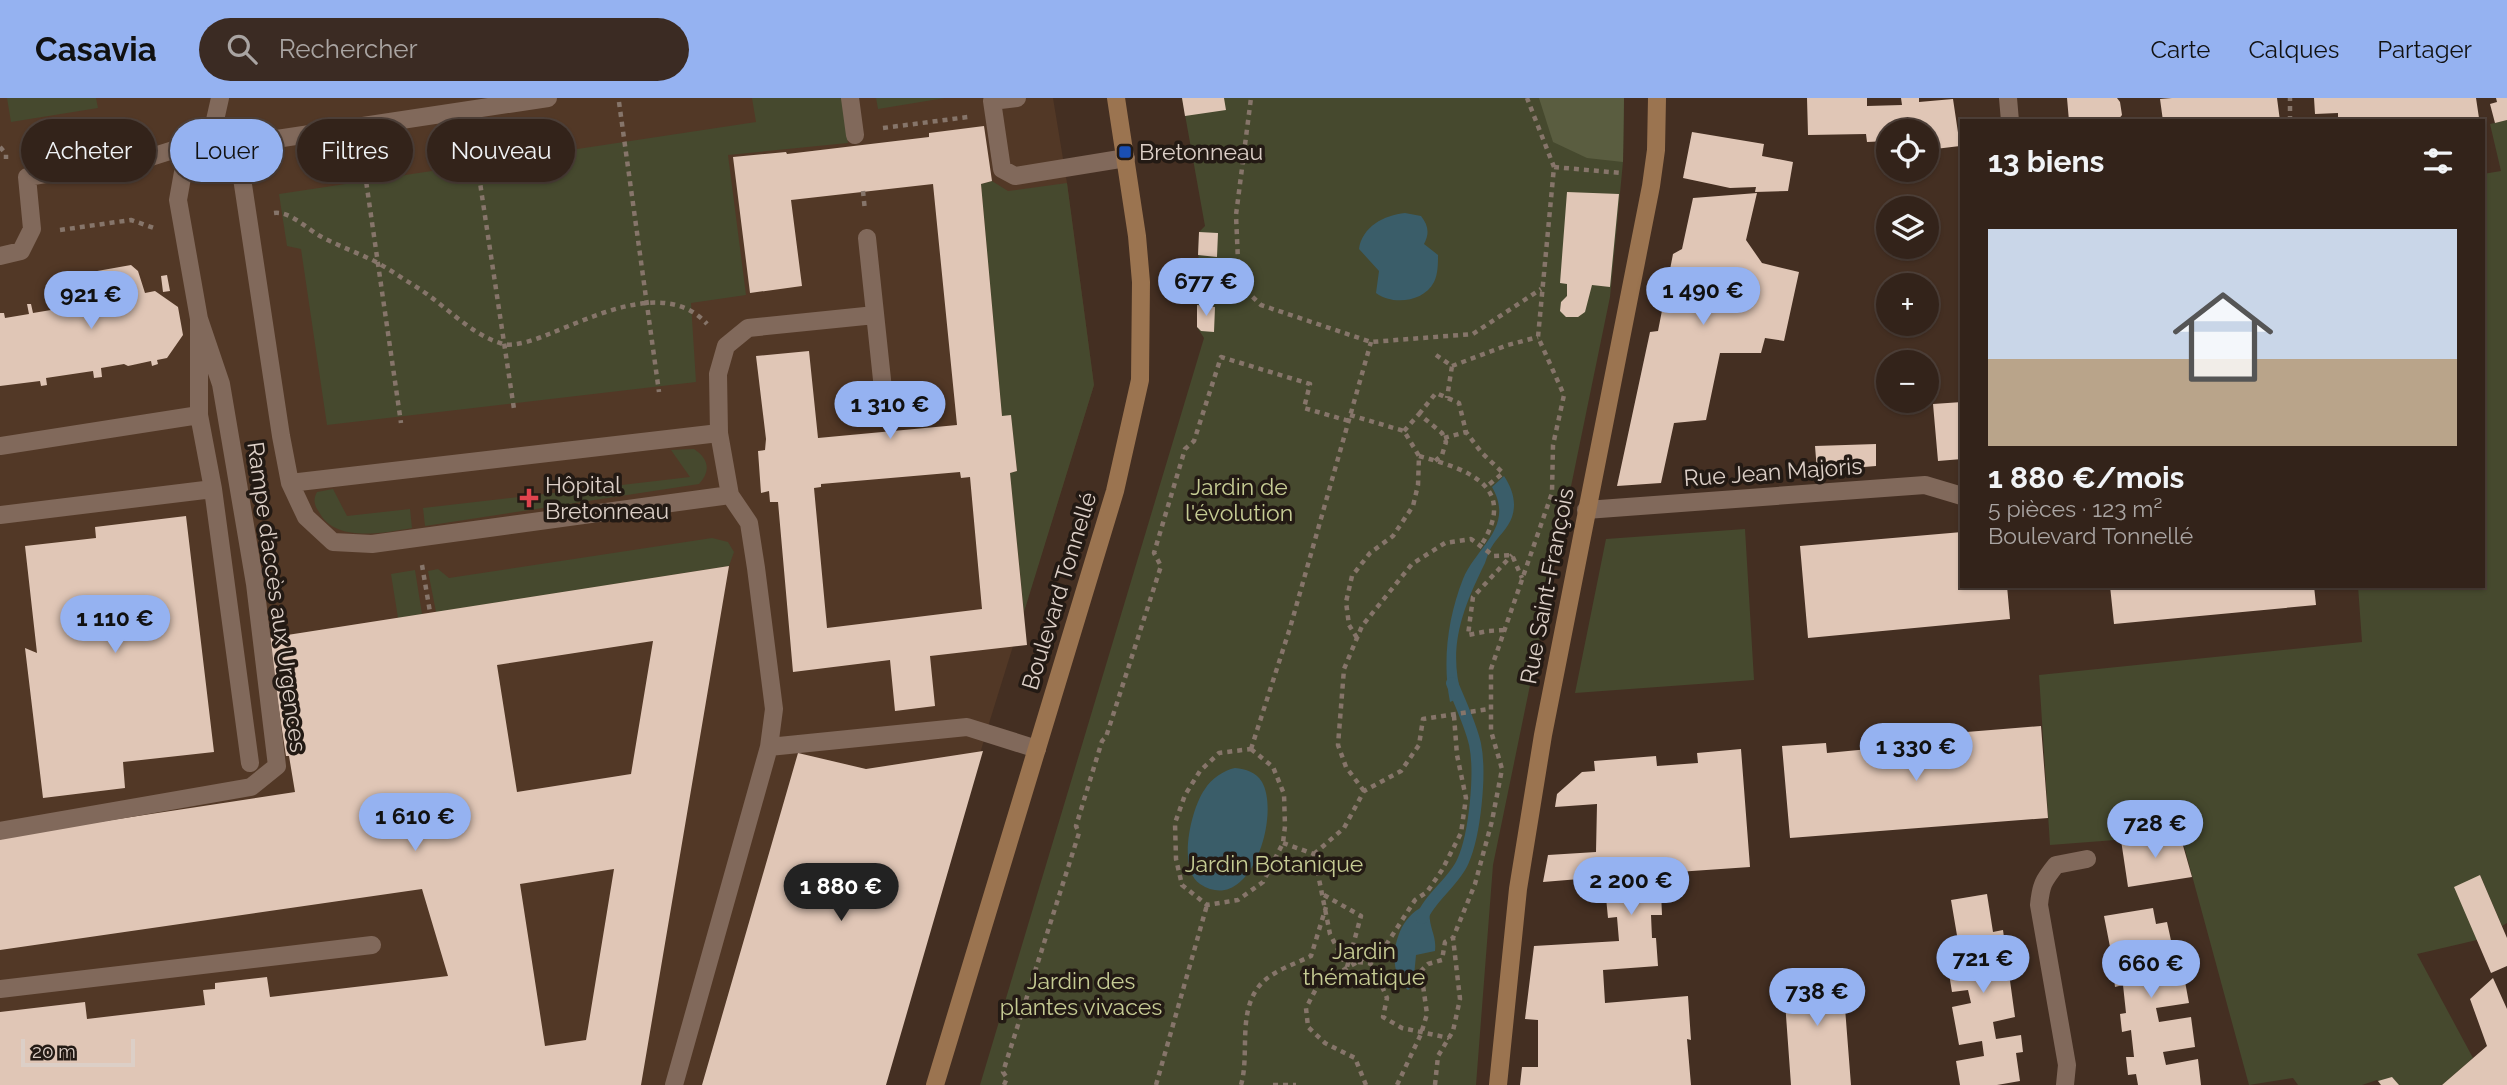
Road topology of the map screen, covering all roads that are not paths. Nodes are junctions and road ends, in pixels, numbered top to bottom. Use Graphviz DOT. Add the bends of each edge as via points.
graph roads {
  1 [pos="220,98"];
  2 [pos="548,98"];
  3 [pos="850,98"];
  4 [pos="1017,98"];
  5 [pos="1116,98"];
  6 [pos="1657,98"];
  7 [pos="2008,98"];
  8 [pos="992,104"];
  9 [pos="215,119"];
  10 [pos="2010,119"];
  11 [pos="863,132"];
  12 [pos="283,138"];
  13 [pos="170,151"];
  14 [pos="1126,158"];
  15 [pos="181,182"];
  16 [pos="243,182"];
  17 [pos="867,238"];
  18 [pos="0,256"];
  19 [pos="875,315"];
  20 [pos="199,320"];
  21 [pos="883,389"];
  22 [pos="199,415"];
  23 [pos="719,433"];
  24 [pos="0,446"];
  25 [pos="290,483"];
  26 [pos="213,489"];
  27 [pos="730,495"];
  28 [pos="1960,495"];
  29 [pos="1586,510"];
  30 [pos="0,515"];
  31 [pos="769,747"];
  32 [pos="1037,749"];
  33 [pos="250,763"];
  34 [pos="0,831"];
  35 [pos="2087,859"];
  36 [pos="372,945"];
  37 [pos="0,989"];
  38 [pos="674,1085"];
  39 [pos="935,1085"];
  40 [pos="1498,1085"];
  41 [pos="2065,1085"];
  1 -- 9 [label="street"];
  2 -- 12 [label="street"];
  3 -- 11 [label="street"];
  4 -- 8 [label="street"];
  5 -- 14 [label="main road, Boulevard Tonnellé"];
  6 -- 29 [label="main road, Rue Saint-François" via="1651,186"];
  7 -- 10 [label="street"];
  8 -- 14 [label="street" via="1002,169 1015,176"];
  13 -- 18 [label="street" via="27,177 32,229 21,251"];
  14 -- 32 [label="main road, Boulevard Tonnellé" via="1141,282 1140,380 1115,492"];
  15 -- 20 [label="street" via="178,200"];
  16 -- 25 [label="street"];
  17 -- 19 [label="street"];
  19 -- 21 [label="street"];
  19 -- 23 [label="street" via="748,328 726,346 719,374"];
  20 -- 22 [label="street"];
  20 -- 34 [label="street, Rampe d’accès aux Urgences" via="221,384 255,584 277,766 251,787"];
  22 -- 24 [label="street"];
  22 -- 26 [label="street"];
  23 -- 25 [label="street"];
  23 -- 27 [label="street"];
  25 -- 27 [label="street" via="306,517 333,542 372,544"];
  26 -- 30 [label="street"];
  26 -- 33 [label="street"];
  27 -- 31 [label="street" via="749,523 774,709"];
  28 -- 29 [label="street, Rue Jean Majoris" via="1926,485"];
  29 -- 40 [label="main road, Rue Saint-François" via="1518,889"];
  31 -- 32 [label="street" via="967,727"];
  31 -- 38 [label="street"];
  32 -- 39 [label="main road, Boulevard Tonnellé"];
  35 -- 41 [label="street" via="2056,865 2041,883 2039,905 2067,1065"];
  36 -- 37 [label="street"];
}
